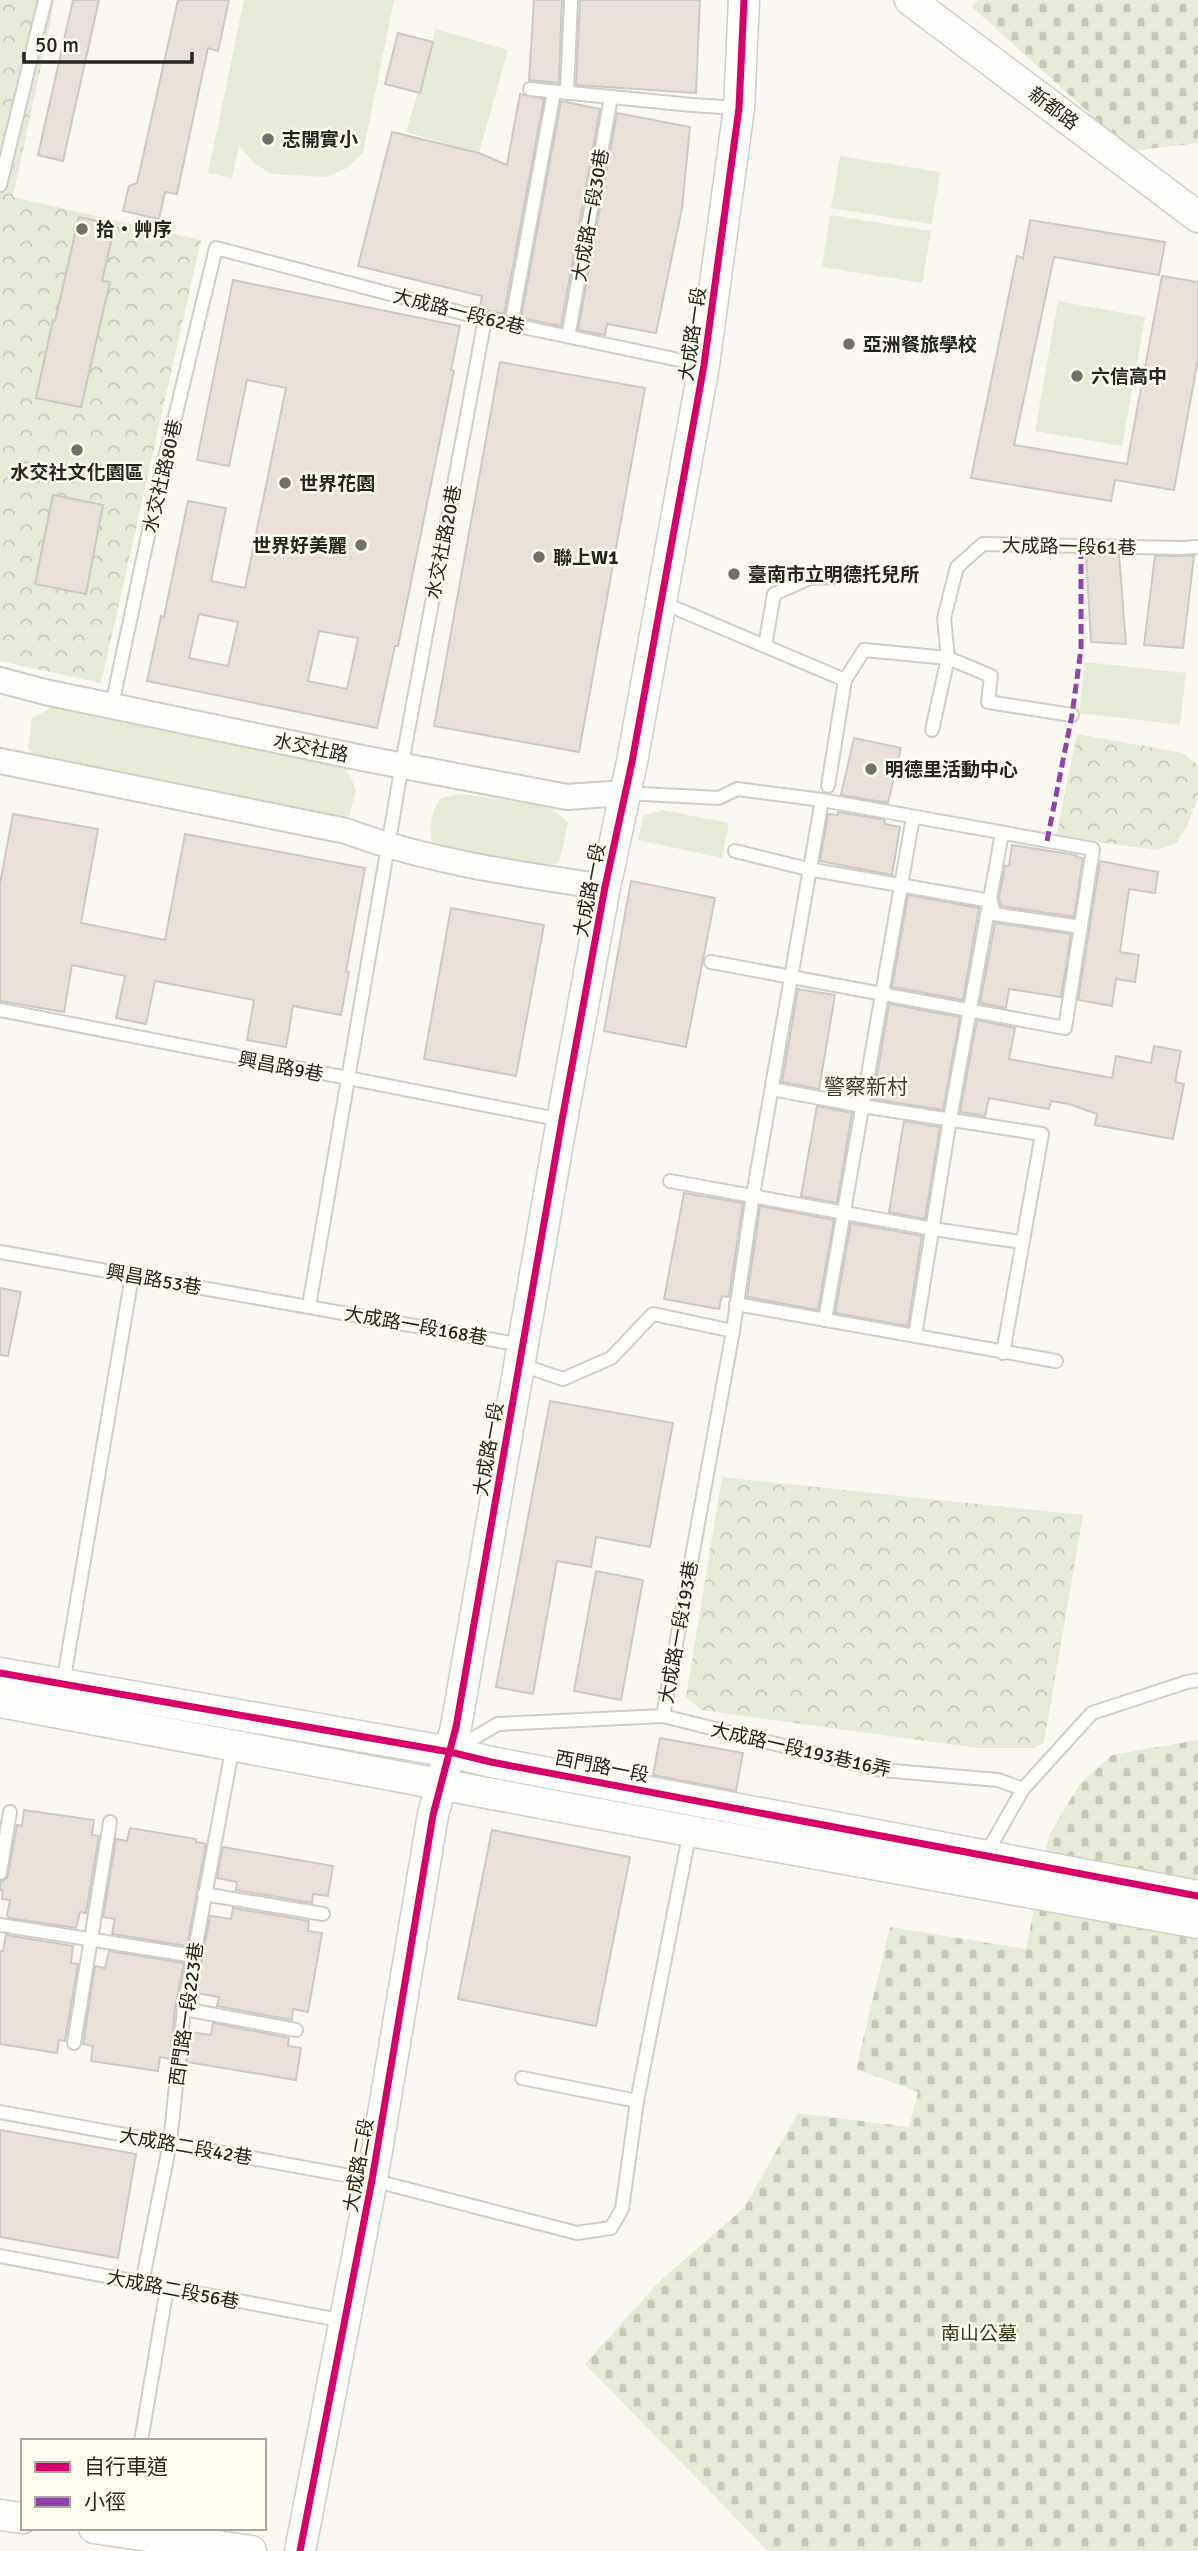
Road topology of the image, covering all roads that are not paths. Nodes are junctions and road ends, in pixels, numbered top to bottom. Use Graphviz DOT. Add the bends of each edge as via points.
graph roads {
  1 [pos="45,0"];
  2 [pos="571,0"];
  3 [pos="744,0"];
  4 [pos="910,0"];
  5 [pos="530,89"];
  6 [pos="560,92"];
  7 [pos="611,97"];
  8 [pos="739,108"];
  9 [pos="0,185"];
  10 [pos="1198,217"];
  11 [pos="216,248"];
  12 [pos="485,318"];
  13 [pos="512,320"];
  14 [pos="569,332"];
  15 [pos="704,365"];
  16 [pos="1198,547"];
  17 [pos="837,577"];
  18 [pos="660,601"];
  19 [pos="765,646"];
  20 [pos="948,658"];
  21 [pos="0,680"];
  22 [pos="845,680"];
  23 [pos="112,705"];
  24 [pos="1072,715"];
  25 [pos="932,730"];
  26 [pos="0,761"];
  27 [pos="402,765"];
  28 [pos="828,786"];
  29 [pos="624,793"];
  30 [pos="822,800"];
  31 [pos="912,817"];
  32 [pos="1002,832"];
  33 [pos="389,847"];
  34 [pos="734,851"];
  35 [pos="808,869"];
  36 [pos="899,886"];
  37 [pos="605,887"];
  38 [pos="991,901"];
  39 [pos="1081,928"];
  40 [pos="711,962"];
  41 [pos="791,979"];
  42 [pos="881,995"];
  43 [pos="0,1010"];
  44 [pos="971,1012"];
  45 [pos="348,1080"];
  46 [pos="772,1089"];
  47 [pos="862,1106"];
  48 [pos="950,1119"];
  49 [pos="562,1121"];
  50 [pos="670,1181"];
  51 [pos="753,1195"];
  52 [pos="844,1212"];
  53 [pos="933,1228"];
  54 [pos="1021,1242"];
  55 [pos="0,1252"];
  56 [pos="132,1276"];
  57 [pos="736,1304"];
  58 [pos="309,1306"];
  59 [pos="825,1320"];
  60 [pos="733,1331"];
  61 [pos="915,1336"];
  62 [pos="1003,1353"];
  63 [pos="520,1354"];
  64 [pos="1056,1361"];
  65 [pos="0,1673"];
  66 [pos="1198,1680"];
  67 [pos="63,1684"];
  68 [pos="0,1702"];
  69 [pos="663,1716"];
  70 [pos="233,1745"];
  71 [pos="450,1752"];
  72 [pos="442,1784"];
  73 [pos="1023,1788"];
  74 [pos="10,1812"];
  75 [pos="110,1822"];
  76 [pos="691,1832"];
  77 [pos="983,1869"];
  78 [pos="0,1873"];
  79 [pos="204,1894"];
  80 [pos="1198,1896"];
  81 [pos="323,1914"];
  82 [pos="1198,1923"];
  83 [pos="0,1926"];
  84 [pos="91,1940"];
  85 [pos="194,1956"];
  86 [pos="184,2009"];
  87 [pos="296,2030"];
  88 [pos="74,2043"];
  89 [pos="522,2078"];
  90 [pos="636,2101"];
  91 [pos="0,2112"];
  92 [pos="170,2143"];
  93 [pos="372,2180"];
  94 [pos="0,2256"];
  95 [pos="142,2283"];
  96 [pos="167,2288"];
  97 [pos="345,2321"];
  98 [pos="141,2439"];
  99 [pos="0,2515"];
  100 [pos="21,2518"];
  101 [pos="126,2530"];
  102 [pos="251,2551"];
  103 [pos="300,2551"];
  1 -- 9 [label="lane"];
  2 -- 6 [label="lane"];
  3 -- 8 [label="street, 大成路一段"];
  4 -- 10 [label="street, 新都路"];
  5 -- 6 [label="lane"];
  6 -- 7 [label="lane"];
  6 -- 13 [label="lane"];
  7 -- 8 [label="lane"];
  7 -- 14 [label="lane, 大成路一段30巷"];
  8 -- 15 [label="street, 大成路一段"];
  11 -- 12 [label="lane, 大成路一段62巷"];
  11 -- 23 [label="lane, 水交社路80巷"];
  12 -- 15 [label="lane, 大成路一段62巷"];
  12 -- 27 [label="lane, 水交社路20巷"];
  15 -- 18 [label="street, 大成路一段"];
  16 -- 20 [label="lane, 大成路一段61巷" via="983,544 957,566 944,618"];
  17 -- 19 [label="lane" via="810,578 774,594"];
  18 -- 19 [label="lane"];
  18 -- 29 [label="street, 大成路一段"];
  19 -- 22 [label="lane"];
  20 -- 22 [label="lane" via="864,650"];
  20 -- 24 [label="lane" via="991,676 988,702"];
  20 -- 25 [label="lane, 大成路一段61巷"];
  21 -- 23 [label="street, 水交社路"];
  22 -- 28 [label="lane"];
  23 -- 27 [label="street, 水交社路"];
  26 -- 33 [label="street" via="346,831"];
  27 -- 29 [label="street, 水交社路" via="567,797"];
  27 -- 33 [label="lane, 水交社路20巷"];
  29 -- 30 [label="lane" via="719,799 737,789"];
  29 -- 37 [label="street, 大成路一段"];
  30 -- 31 [label="lane"];
  30 -- 35 [label="lane, 大成路一段193巷"];
  31 -- 32 [label="lane"];
  31 -- 36 [label="lane"];
  32 -- 38 [label="lane"];
  32 -- 39 [label="lane" via="1093,849"];
  33 -- 37 [label="street"];
  33 -- 45 [label="lane, 水交社路20巷"];
  34 -- 35 [label="lane"];
  35 -- 36 [label="lane"];
  35 -- 41 [label="lane, 大成路一段193巷"];
  36 -- 38 [label="lane"];
  36 -- 42 [label="lane"];
  37 -- 49 [label="street, 大成路一段"];
  38 -- 39 [label="lane" via="994,914"];
  38 -- 44 [label="lane"];
  39 -- 44 [label="lane" via="1065,1028"];
  40 -- 41 [label="lane"];
  41 -- 42 [label="lane"];
  41 -- 46 [label="lane, 大成路一段193巷"];
  42 -- 44 [label="lane"];
  42 -- 47 [label="lane"];
  43 -- 45 [label="lane, 興昌路9巷"];
  44 -- 48 [label="lane"];
  45 -- 49 [label="lane, 興昌路9巷"];
  45 -- 58 [label="lane, 水交社路20巷"];
  46 -- 47 [label="lane"];
  46 -- 51 [label="lane, 大成路一段193巷"];
  47 -- 48 [label="lane"];
  47 -- 52 [label="lane"];
  48 -- 53 [label="lane"];
  48 -- 54 [label="lane" via="1042,1134"];
  49 -- 63 [label="street, 大成路一段"];
  50 -- 51 [label="lane"];
  51 -- 52 [label="lane"];
  51 -- 57 [label="lane, 大成路一段193巷"];
  52 -- 53 [label="lane"];
  52 -- 59 [label="lane"];
  53 -- 54 [label="lane"];
  53 -- 61 [label="lane"];
  54 -- 62 [label="lane"];
  55 -- 56 [label="lane, 興昌路53巷"];
  56 -- 58 [label="lane, 興昌路53巷"];
  56 -- 67 [label="lane"];
  57 -- 59 [label="lane"];
  57 -- 60 [label="lane, 大成路一段193巷"];
  58 -- 63 [label="lane, 大成路一段168巷"];
  59 -- 61 [label="lane"];
  60 -- 63 [label="lane" via="653,1314 611,1358 563,1379"];
  60 -- 69 [label="lane, 大成路一段193巷"];
  61 -- 62 [label="lane"];
  62 -- 64 [label="lane"];
  63 -- 71 [label="street, 大成路一段"];
  65 -- 67 [label="street, 西門路一段"];
  66 -- 73 [label="lane" via="1093,1713"];
  67 -- 71 [label="street, 西門路一段"];
  68 -- 70 [label="street, 西門路一段"];
  69 -- 71 [label="lane, 大成路一段193巷" via="498,1724"];
  69 -- 73 [label="lane, 大成路一段193巷16弄" via="881,1770 998,1780"];
  70 -- 72 [label="street, 西門路一段"];
  70 -- 79 [label="lane, 西門路一段223巷"];
  71 -- 72 [label="street, 大成路一段"];
  71 -- 77 [label="street, 西門路一段"];
  72 -- 76 [label="street, 西門路一段"];
  72 -- 93 [label="street, 大成路二段"];
  73 -- 77 [label="lane"];
  74 -- 78 [label="lane"];
  75 -- 84 [label="lane"];
  76 -- 77 [label="street, 西門路一段"];
  76 -- 90 [label="lane"];
  77 -- 80 [label="street, 西門路一段"];
  77 -- 82 [label="street, 西門路一段"];
  79 -- 81 [label="lane"];
  79 -- 85 [label="lane, 西門路一段223巷"];
  83 -- 84 [label="lane"];
  84 -- 85 [label="lane"];
  84 -- 88 [label="lane"];
  85 -- 86 [label="lane, 西門路一段223巷"];
  86 -- 87 [label="lane"];
  86 -- 92 [label="lane, 西門路一段223巷"];
  89 -- 90 [label="lane"];
  90 -- 93 [label="lane, 大成路二段42巷" via="622,2209 611,2228 577,2233"];
  91 -- 92 [label="lane, 大成路二段42巷"];
  92 -- 93 [label="lane, 大成路二段42巷"];
  92 -- 95 [label="lane, 西門路一段223巷"];
  93 -- 97 [label="street, 大成路二段"];
  94 -- 95 [label="lane, 大成路二段56巷"];
  95 -- 96 [label="lane, 大成路二段56巷"];
  96 -- 97 [label="lane, 大成路二段56巷"];
  96 -- 98 [label="lane"];
  97 -- 103 [label="street, 大成路二段"];
  99 -- 100 [label="street"];
  101 -- 102 [label="street"];
}
